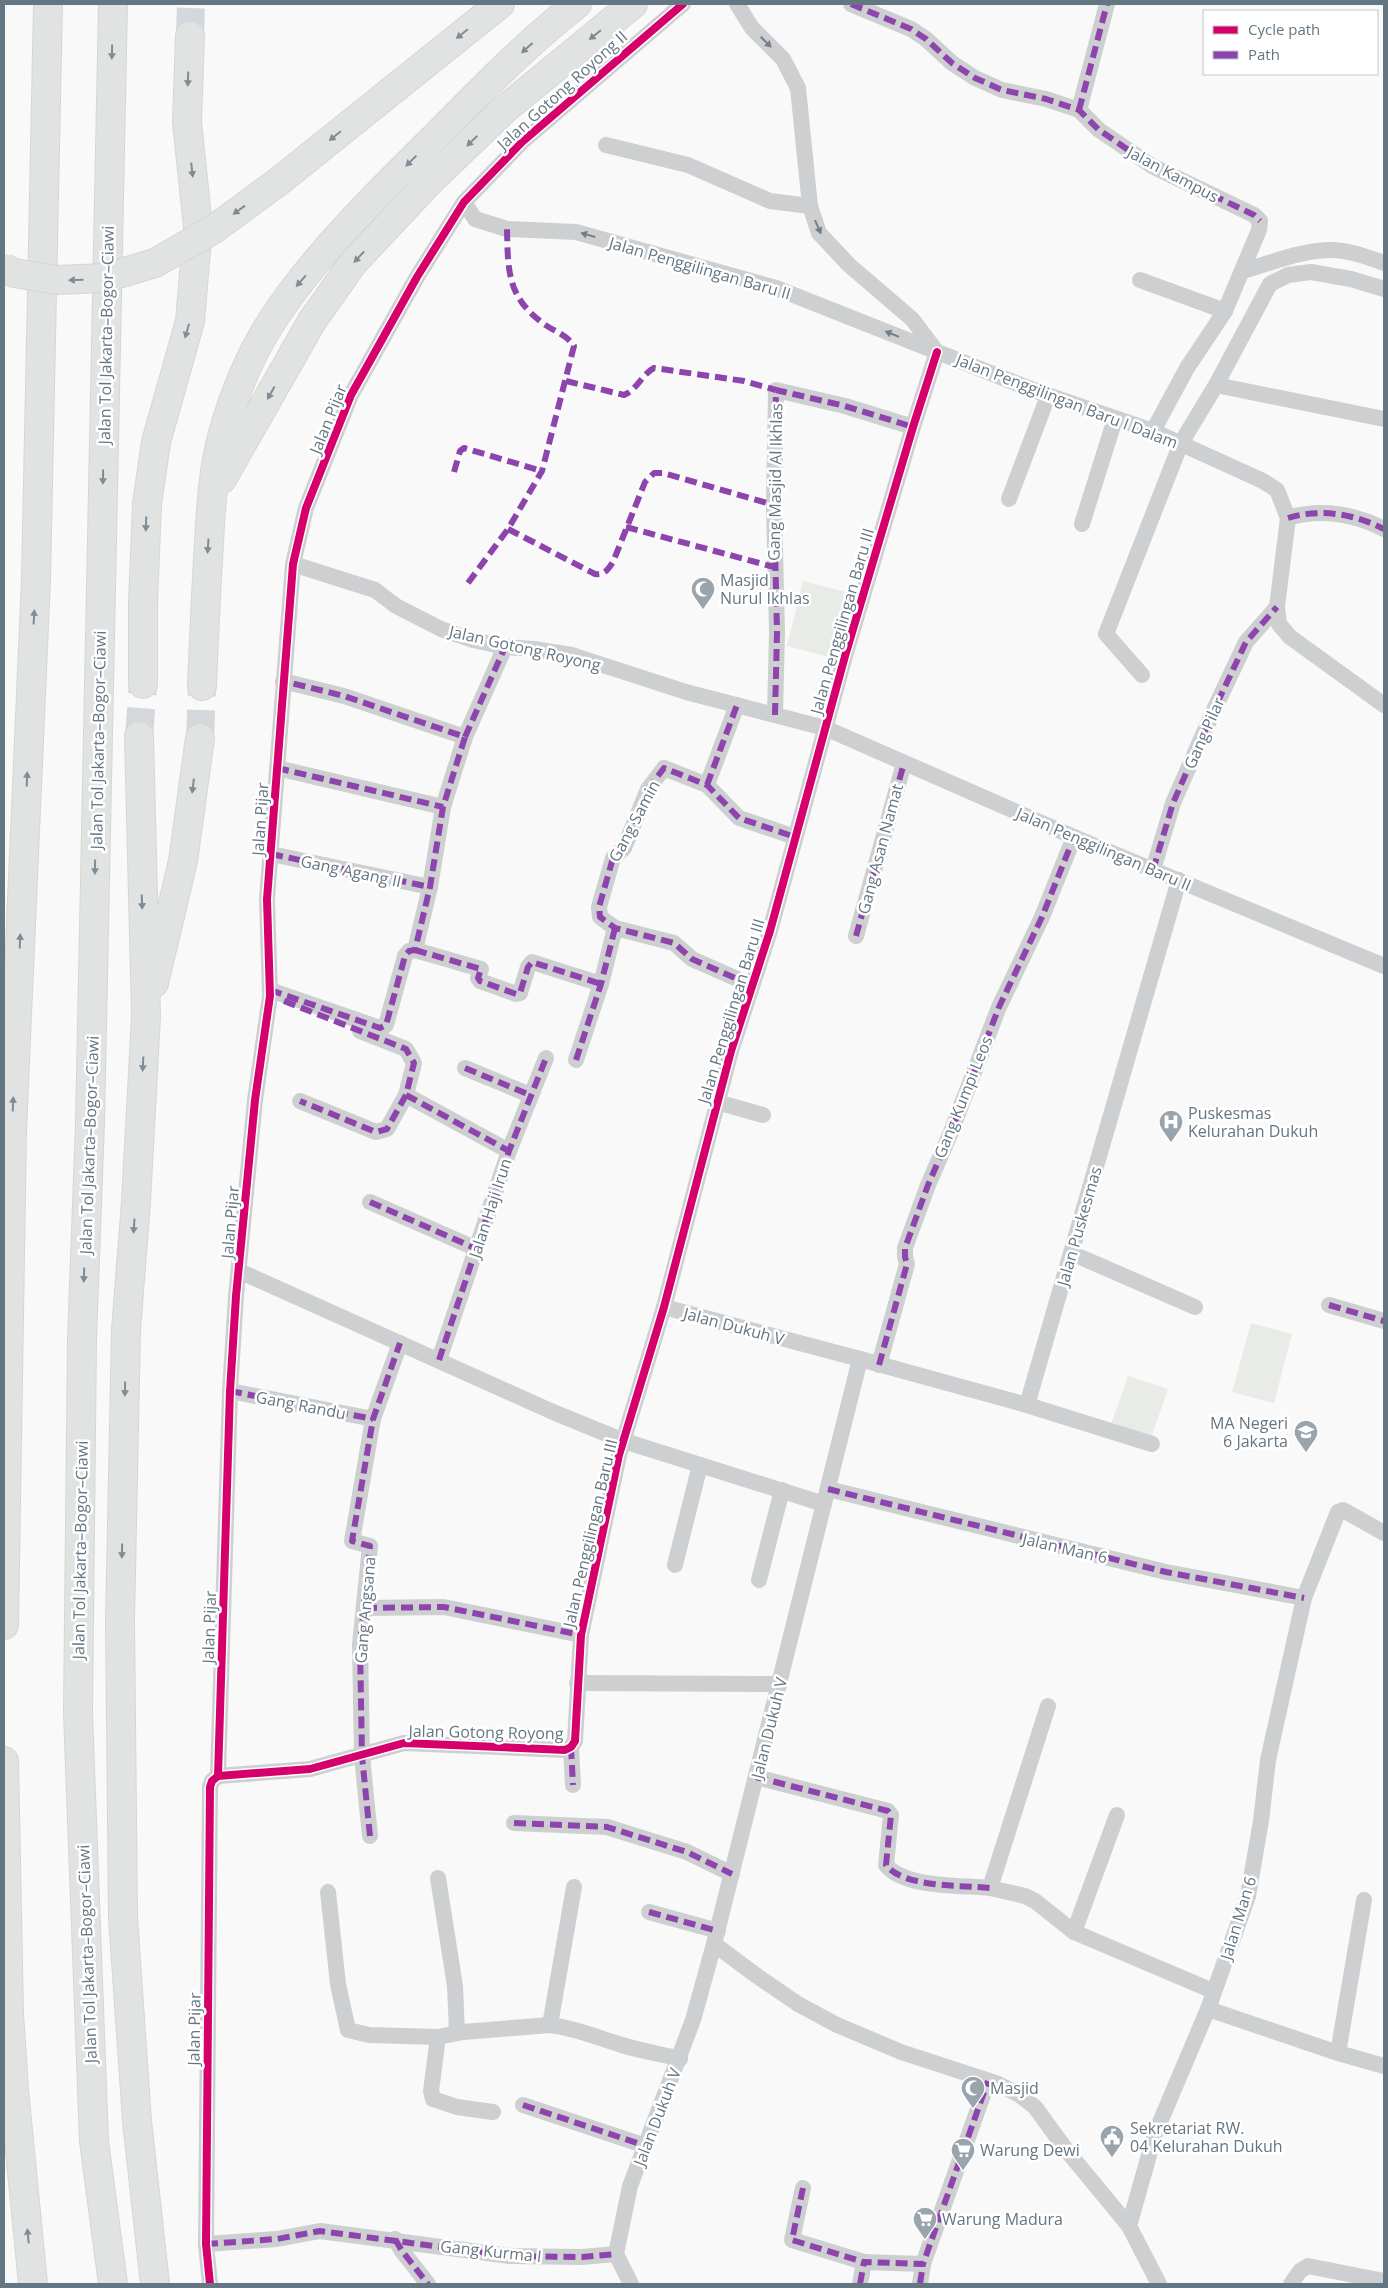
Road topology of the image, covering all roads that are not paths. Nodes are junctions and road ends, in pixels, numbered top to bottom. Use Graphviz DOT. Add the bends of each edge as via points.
graph roads {
  1 [pos="48,4"];
  2 [pos="113,4"];
  3 [pos="500,4"];
  4 [pos="577,4"];
  5 [pos="633,4"];
  6 [pos="683,4"];
  7 [pos="737,4"];
  8 [pos="852,4"];
  9 [pos="1107,4"];
  10 [pos="190,36"];
  11 [pos="1079,110"];
  12 [pos="606,145"];
  13 [pos="464,202"];
  14 [pos="810,206"];
  15 [pos="1384,263"];
  16 [pos="4,268"];
  17 [pos="1243,271"];
  18 [pos="1140,280"];
  19 [pos="1384,290"];
  20 [pos="1225,311"];
  21 [pos="937,352"];
  22 [pos="1216,385"];
  23 [pos="1048,396"];
  24 [pos="1115,419"];
  25 [pos="1384,419"];
  26 [pos="913,427"];
  27 [pos="1153,430"];
  28 [pos="1180,443"];
  29 [pos="211,498"];
  30 [pos="1009,499"];
  31 [pos="1288,518"];
  32 [pos="1082,524"];
  33 [pos="1384,529"];
  34 [pos="293,564"];
  35 [pos="1277,607"];
  36 [pos="505,647"];
  37 [pos="1142,675"];
  38 [pos="284,681"];
  39 [pos="143,684"];
  40 [pos="202,686"];
  41 [pos="737,705"];
  42 [pos="1384,705"];
  43 [pos="775,715"];
  44 [pos="825,728"];
  45 [pos="139,736"];
  46 [pos="200,738"];
  47 [pos="465,738"];
  48 [pos="904,762"];
  49 [pos="277,768"];
  50 [pos="707,785"];
  51 [pos="443,807"];
  52 [pos="795,837"];
  53 [pos="1074,837"];
  54 [pos="271,854"];
  55 [pos="1153,870"];
  56 [pos="1179,880"];
  57 [pos="430,888"];
  58 [pos="615,928"];
  59 [pos="856,936"];
  60 [pos="415,950"];
  61 [pos="1384,966"];
  62 [pos="601,984"];
  63 [pos="751,985"];
  64 [pos="270,993"];
  65 [pos="146,1016"];
  66 [pos="546,1058"];
  67 [pos="576,1060"];
  68 [pos="465,1068"];
  69 [pos="406,1095"];
  70 [pos="530,1095"];
  71 [pos="300,1101"];
  72 [pos="717,1102"];
  73 [pos="763,1115"];
  74 [pos="509,1151"];
  75 [pos="370,1202"];
  76 [pos="477,1249"];
  77 [pos="1071,1253"];
  78 [pos="239,1271"];
  79 [pos="1329,1305"];
  80 [pos="664,1307"];
  81 [pos="1195,1307"];
  82 [pos="1384,1321"];
  83 [pos="400,1343"];
  84 [pos="439,1360"];
  85 [pos="860,1360"];
  86 [pos="879,1365"];
  87 [pos="230,1391"];
  88 [pos="1027,1405"];
  89 [pos="373,1419"];
  90 [pos="624,1441"];
  91 [pos="1152,1444"];
  92 [pos="700,1465"];
  93 [pos="782,1490"];
  94 [pos="826,1497"];
  95 [pos="1384,1533"];
  96 [pos="675,1565"];
  97 [pos="759,1580"];
  98 [pos="1304,1598"];
  99 [pos="365,1608"];
  100 [pos="4,1625"];
  101 [pos="581,1635"];
  102 [pos="577,1683"];
  103 [pos="780,1684"];
  104 [pos="1048,1706"];
  105 [pos="572,1747"];
  106 [pos="362,1756"];
  107 [pos="4,1761"];
  108 [pos="218,1776"];
  109 [pos="756,1777"];
  110 [pos="573,1785"];
  111 [pos="1117,1815"];
  112 [pos="514,1823"];
  113 [pos="370,1836"];
  114 [pos="732,1874"];
  115 [pos="438,1878"];
  116 [pos="574,1887"];
  117 [pos="990,1888"];
  118 [pos="328,1892"];
  119 [pos="1364,1900"];
  120 [pos="650,1912"];
  121 [pos="1074,1932"];
  122 [pos="716,1938"];
  123 [pos="1213,1991"];
  124 [pos="1208,2009"];
  125 [pos="550,2025"];
  126 [pos="457,2033"];
  127 [pos="438,2037"];
  128 [pos="1338,2052"];
  129 [pos="680,2059"];
  130 [pos="1384,2066"];
  131 [pos="988,2081"];
  132 [pos="9,2084"];
  133 [pos="523,2105"];
  134 [pos="492,2112"];
  135 [pos="646,2146"];
  136 [pos="803,2188"];
  137 [pos="1129,2226"];
  138 [pos="395,2239"];
  139 [pos="206,2244"];
  140 [pos="616,2254"];
  141 [pos="864,2262"];
  142 [pos="923,2264"];
  143 [pos="1384,2281"];
  144 [pos="33,2284"];
  145 [pos="113,2284"];
  146 [pos="155,2284"];
  147 [pos="210,2284"];
  148 [pos="428,2284"];
  149 [pos="631,2284"];
  150 [pos="860,2284"];
  151 [pos="920,2284"];
  152 [pos="1159,2284"];
  153 [pos="1291,2284"];
  100 -- 1 [label="highway, one-way" via="12,1130 36,579"];
  2 -- 145 [label="highway, Jalan Tol Jakarta–Bogor–Ciawi, one-way" via="91,1103 82,1339 78,1713 94,2141"];
  3 -- 16 [label="highway, one-way, bridge" via="278,182 214,229 155,263 104,278 57,280 14,273"];
  4 -- 29 [label="highway, one-way" via="504,68 400,172 293,291 249,361 236,392 223,434"];
  5 -- 29 [label="highway, one-way" via="505,109 429,182 353,263 312,321"];
  6 -- 13 [label="street, Jalan Gotong Royong II" via="522,142"];
  7 -- 14 [label="street, one-way" via="752,28 783,59 798,88"];
  8 -- 11 [label="street, Jalan Kampus" via="911,29 975,78 1002,90"];
  9 -- 11 [label="street"];
  10 -- 39 [label="highway, one-way" via="187,122 198,227 190,321 156,442 147,504"];
  11 -- 17 [label="street, Jalan Kampus" via="1105,134 1152,166 1254,215 1260,221 1259,230"];
  12 -- 14 [label="street" via="688,165 770,201"];
  21 -- 13 [label="street, Jalan Penggilingan Baru II, one-way" via="766,285 576,232 507,229 475,219"];
  13 -- 34 [label="street, Jalan Pijar" via="351,394 306,508"];
  14 -- 21 [label="street, one-way" via="819,233 912,319"];
  15 -- 17 [label="street" via="1356,253 1314,251"];
  17 -- 20 [label="street"];
  18 -- 20 [label="street"];
  19 -- 22 [label="street" via="1351,279 1311,272 1288,275 1270,284"];
  20 -- 27 [label="street" via="1187,368"];
  21 -- 23 [label="street, Jalan Penggilingan Baru I Dalam"];
  21 -- 26 [label="street, Jalan Penggilingan Baru III"];
  22 -- 25 [label="street"];
  22 -- 28 [label="street"];
  23 -- 24 [label="street, Jalan Penggilingan Baru I Dalam"];
  23 -- 30 [label="street"];
  24 -- 27 [label="street, Jalan Penggilingan Baru I Dalam"];
  24 -- 32 [label="street"];
  26 -- 43 [label="street, Gang Masjid Al Ikhlas" via="845,406 776,390"];
  26 -- 44 [label="street, Jalan Penggilingan Baru III"];
  27 -- 28 [label="street, Jalan Penggilingan Baru I Dalam"];
  28 -- 31 [label="street, Jalan Penggilingan Baru I Dalam" via="1263,480 1277,490"];
  28 -- 37 [label="street" via="1106,634"];
  29 -- 40 [label="highway, one-way"];
  31 -- 33 [label="street" via="1317,512 1362,518"];
  31 -- 35 [label="street, Jalan Penggilingan Baru I Dalam"];
  34 -- 36 [label="street, Jalan Gotong Royong" via="375,590 396,606 441,629"];
  34 -- 38 [label="street, Jalan Pijar"];
  35 -- 42 [label="street, Jalan Penggilingan Baru I Dalam" via="1279,624 1290,637"];
  35 -- 55 [label="street, Gang Pilar" via="1246,642 1173,803"];
  36 -- 41 [label="street, Jalan Gotong Royong" via="572,656"];
  36 -- 47 [label="street"];
  38 -- 47 [label="street" via="389,710"];
  38 -- 49 [label="street, Jalan Pijar"];
  41 -- 43 [label="street, Jalan Gotong Royong"];
  41 -- 50 [label="street"];
  43 -- 44 [label="street, Jalan Gotong Royong"];
  44 -- 48 [label="street, Jalan Penggilingan Baru II"];
  44 -- 52 [label="street, Jalan Penggilingan Baru III"];
  45 -- 65 [label="highway, one-way"];
  46 -- 65 [label="highway, one-way" via="183,861"];
  47 -- 51 [label="street"];
  48 -- 53 [label="street, Jalan Penggilingan Baru II"];
  48 -- 59 [label="street, Gang Asan Namat"];
  49 -- 51 [label="street"];
  49 -- 54 [label="street, Jalan Pijar"];
  50 -- 52 [label="street, Gang Samin" via="739,818"];
  50 -- 58 [label="street, Gang Samin" via="664,768 648,789 624,848 613,858 600,907 600,917"];
  51 -- 57 [label="street"];
  52 -- 63 [label="street, Jalan Penggilingan Baru III" via="770,932"];
  53 -- 55 [label="street, Jalan Penggilingan Baru II"];
  53 -- 86 [label="street, Gang Kumpi Leos" via="1042,917 999,1007 928,1185 905,1248 907,1264"];
  54 -- 57 [label="street, Gang Agang II"];
  54 -- 64 [label="street, Jalan Pijar" via="267,899"];
  55 -- 56 [label="street, Jalan Penggilingan Baru II"];
  56 -- 61 [label="street, Jalan Penggilingan Baru II"];
  56 -- 77 [label="street, Jalan Puskesmas"];
  57 -- 60 [label="street"];
  58 -- 62 [label="street"];
  58 -- 63 [label="street" via="674,943 692,959"];
  60 -- 62 [label="street" via="480,969 480,981 516,994 520,993 532,962"];
  60 -- 64 [label="street" via="405,956 386,1025 380,1028"];
  62 -- 67 [label="street"];
  63 -- 72 [label="street, Jalan Penggilingan Baru III"];
  64 -- 69 [label="street" via="406,1049 414,1064"];
  64 -- 78 [label="street, Jalan Pijar" via="255,1100"];
  65 -- 146 [label="highway, one-way" via="126,1330 120,1630 122,1917 137,2121"];
  66 -- 70 [label="street, Jalan Haji Irun"];
  68 -- 70 [label="street"];
  69 -- 71 [label="street" via="387,1129 376,1132"];
  69 -- 74 [label="street"];
  70 -- 74 [label="street, Jalan Haji Irun"];
  72 -- 73 [label="street"];
  72 -- 80 [label="street, Jalan Penggilingan Baru III"];
  74 -- 76 [label="street, Jalan Haji Irun"];
  75 -- 76 [label="street"];
  76 -- 84 [label="street, Jalan Haji Irun"];
  77 -- 81 [label="street"];
  77 -- 88 [label="street, Jalan Puskesmas"];
  78 -- 83 [label="street"];
  78 -- 87 [label="street, Jalan Pijar"];
  79 -- 82 [label="street"];
  80 -- 85 [label="street, Jalan Dukuh V"];
  80 -- 90 [label="street, Jalan Penggilingan Baru III"];
  83 -- 84 [label="street"];
  83 -- 89 [label="street"];
  84 -- 90 [label="street"];
  85 -- 86 [label="street"];
  85 -- 94 [label="street, Jalan Dukuh V"];
  86 -- 88 [label="street"];
  87 -- 89 [label="street, Gang Randu"];
  87 -- 108 [label="street, Jalan Pijar"];
  88 -- 91 [label="street"];
  89 -- 99 [label="street, Gang Angsana" via="352,1541 370,1546"];
  90 -- 92 [label="street, Jalan Man 6"];
  90 -- 101 [label="street, Jalan Penggilingan Baru III"];
  92 -- 93 [label="street, Jalan Man 6"];
  92 -- 96 [label="street"];
  93 -- 94 [label="street, Jalan Man 6"];
  93 -- 97 [label="street"];
  94 -- 98 [label="street, Jalan Man 6" via="1166,1572"];
  94 -- 103 [label="street, Jalan Dukuh V"];
  95 -- 98 [label="street, Jalan Man 6" via="1343,1510 1338,1512"];
  98 -- 123 [label="street, Jalan Man 6" via="1268,1760 1248,1896"];
  99 -- 101 [label="street" via="444,1607"];
  99 -- 106 [label="street, Gang Angsana" via="360,1644"];
  101 -- 102 [label="street, Jalan Penggilingan Baru III"];
  102 -- 103 [label="street"];
  102 -- 105 [label="street, Jalan Gotong Royong" via="576,1741"];
  103 -- 109 [label="street, Jalan Dukuh V"];
  104 -- 117 [label="street"];
  105 -- 106 [label="street, Jalan Gotong Royong" via="565,1750 404,1743"];
  105 -- 110 [label="street"];
  106 -- 108 [label="street, Jalan Gotong Royong" via="310,1769"];
  106 -- 113 [label="street, Gang Angsana"];
  107 -- 132 [label="highway"];
  108 -- 139 [label="street, Jalan Pijar" via="210,1787"];
  109 -- 114 [label="street, Jalan Dukuh V"];
  109 -- 117 [label="street" via="888,1811 891,1815 886,1865 891,1872 908,1880"];
  111 -- 121 [label="street"];
  112 -- 114 [label="street" via="607,1827 688,1852"];
  114 -- 122 [label="street, Jalan Dukuh V"];
  115 -- 126 [label="street" via="455,1986"];
  116 -- 125 [label="street"];
  117 -- 121 [label="street" via="1035,1901"];
  118 -- 127 [label="street" via="338,1984 348,2030 369,2035"];
  119 -- 128 [label="street"];
  120 -- 122 [label="street"];
  121 -- 123 [label="street"];
  122 -- 129 [label="street, Jalan Dukuh V"];
  122 -- 131 [label="street" via="774,1987 837,2025 901,2052"];
  123 -- 124 [label="street, Jalan Man 6"];
  124 -- 128 [label="street"];
  124 -- 137 [label="street, Jalan Man 6" via="1155,2134"];
  125 -- 126 [label="street"];
  125 -- 129 [label="street" via="564,2026"];
  126 -- 127 [label="street"];
  127 -- 134 [label="street" via="431,2091 433,2099 457,2107"];
  128 -- 130 [label="street"];
  129 -- 135 [label="street, Jalan Dukuh V"];
  131 -- 137 [label="street" via="1018,2094 1035,2107"];
  131 -- 142 [label="street"];
  144 -- 132 [label="highway, one-way"];
  133 -- 135 [label="street"];
  135 -- 140 [label="street, Jalan Dukuh V" via="630,2186"];
  136 -- 141 [label="street" via="792,2240"];
  137 -- 152 [label="street"];
  138 -- 139 [label="street, Gang Kurma I" via="320,2230 277,2239"];
  138 -- 140 [label="street, Gang Kurma I" via="510,2256"];
  138 -- 148 [label="street"];
  139 -- 147 [label="street, Jalan Pijar"];
  140 -- 149 [label="street"];
  141 -- 142 [label="street"];
  141 -- 150 [label="street"];
  142 -- 151 [label="street"];
  143 -- 153 [label="street" via="1308,2266"];
}
